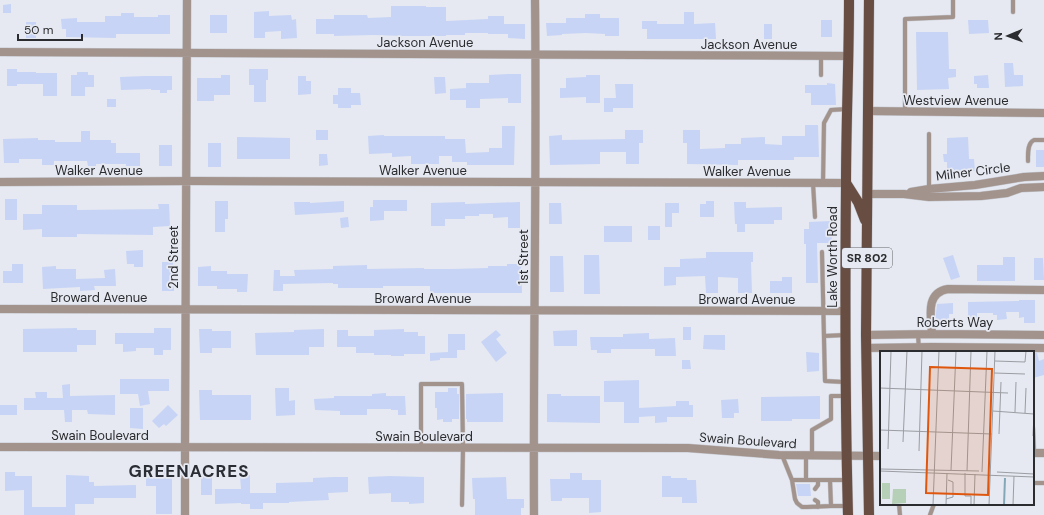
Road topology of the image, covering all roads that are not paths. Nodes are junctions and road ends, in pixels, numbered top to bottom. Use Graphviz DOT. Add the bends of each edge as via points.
graph roads {
  1 [pos="187,0"];
  2 [pos="535,0"];
  3 [pos="849,0"];
  4 [pos="868,0"];
  5 [pos="953,0"];
  6 [pos="1013,0"];
  7 [pos="1013,12"];
  8 [pos="0,52"];
  9 [pos="187,54"];
  10 [pos="536,54"];
  11 [pos="821,56"];
  12 [pos="849,56"];
  13 [pos="821,74"];
  14 [pos="848,109"];
  15 [pos="868,111"];
  16 [pos="904,111"];
  17 [pos="1044,113"];
  18 [pos="929,134"];
  19 [pos="1044,140"];
  20 [pos="1028,162"];
  21 [pos="1044,176"];
  22 [pos="0,182"];
  23 [pos="186,182"];
  24 [pos="536,182"];
  25 [pos="813,183"];
  26 [pos="823,183"];
  27 [pos="846,183"];
  28 [pos="982,184"];
  29 [pos="1044,187"];
  30 [pos="929,193"];
  31 [pos="867,194"];
  32 [pos="981,196"];
  33 [pos="815,217"];
  34 [pos="867,227"];
  35 [pos="822,252"];
  36 [pos="1044,290"];
  37 [pos="0,309"];
  38 [pos="185,310"];
  39 [pos="534,310"];
  40 [pos="845,310"];
  41 [pos="823,311"];
  42 [pos="918,334"];
  43 [pos="932,334"];
  44 [pos="846,335"];
  45 [pos="866,335"];
  46 [pos="1044,335"];
  47 [pos="824,336"];
  48 [pos="866,348"];
  49 [pos="1044,348"];
  50 [pos="919,350"];
  51 [pos="846,382"];
  52 [pos="846,396"];
  53 [pos="0,447"];
  54 [pos="184,447"];
  55 [pos="421,448"];
  56 [pos="463,448"];
  57 [pos="534,448"];
  58 [pos="782,455"];
  59 [pos="809,456"];
  60 [pos="847,456"];
  61 [pos="868,456"];
  62 [pos="880,456"];
  63 [pos="792,480"];
  64 [pos="806,480"];
  65 [pos="818,480"];
  66 [pos="830,480"];
  67 [pos="847,480"];
  68 [pos="818,488"];
  69 [pos="462,505"];
  70 [pos="899,505"];
  71 [pos="934,505"];
  72 [pos="831,506"];
  73 [pos="848,510"];
  74 [pos="185,515"];
  75 [pos="534,515"];
  76 [pos="869,515"];
  77 [pos="900,515"];
  78 [pos="930,515"];
  1 -- 9 [label="street, 2nd Street"];
  2 -- 10 [label="street, 1st Street"];
  3 -- 12 [label="main road, Lake Worth Road / SR 802"];
  4 -- 15 [label="main road, SR 802"];
  5 -- 16 [label="lane" via="953,17 904,19"];
  6 -- 7 [label="lane"];
  8 -- 9 [label="street, Jackson Avenue"];
  9 -- 10 [label="street, Jackson Avenue"];
  9 -- 23 [label="street, 2nd Street"];
  10 -- 11 [label="street, Jackson Avenue"];
  10 -- 24 [label="street, 1st Street"];
  11 -- 12 [label="street, Jackson Avenue"];
  11 -- 13 [label="lane"];
  12 -- 14 [label="main road, Lake Worth Road / SR 802"];
  14 -- 26 [label="lane" via="831,110 824,123"];
  14 -- 27 [label="main road, Lake Worth Road / SR 802"];
  15 -- 16 [label="street, Westview Avenue"];
  15 -- 31 [label="main road, SR 802"];
  16 -- 17 [label="street, Westview Avenue"];
  18 -- 30 [label="lane"];
  19 -- 20 [label="lane" via="1034,140 1030,144"];
  21 -- 28 [label="street, Milner Circle"];
  22 -- 23 [label="street, Walker Avenue"];
  23 -- 24 [label="street, Walker Avenue"];
  23 -- 38 [label="street, 2nd Street"];
  24 -- 25 [label="street, Walker Avenue"];
  24 -- 39 [label="street, 1st Street"];
  25 -- 26 [label="street, Walker Avenue"];
  25 -- 33 [label="lane"];
  26 -- 27 [label="street, Walker Avenue"];
  27 -- 34 [label="main road" via="858,202"];
  27 -- 40 [label="main road, Lake Worth Road / SR 802"];
  28 -- 30 [label="street, Milner Circle"];
  28 -- 32 [label="lane"];
  29 -- 32 [label="street, Milner Circle" via="1021,188 1007,193"];
  30 -- 31 [label="street, Milner Circle"];
  30 -- 32 [label="street, Milner Circle"];
  31 -- 34 [label="main road, SR 802"];
  34 -- 45 [label="main road, SR 802"];
  35 -- 41 [label="lane"];
  36 -- 43 [label="street" via="943,290 931,302"];
  37 -- 38 [label="street, Broward Avenue"];
  38 -- 39 [label="street, Broward Avenue"];
  38 -- 54 [label="street, 2nd Street"];
  39 -- 41 [label="street, Broward Avenue"];
  39 -- 57 [label="street, 1st Street"];
  40 -- 41 [label="street, Broward Avenue"];
  40 -- 44 [label="main road, Lake Worth Road / SR 802"];
  41 -- 47 [label="lane"];
  42 -- 43 [label="street, Roberts Way"];
  42 -- 45 [label="street, Roberts Way"];
  42 -- 50 [label="lane"];
  43 -- 46 [label="street, Roberts Way"];
  44 -- 47 [label="lane"];
  44 -- 51 [label="main road, Lake Worth Road / SR 802"];
  45 -- 48 [label="main road, SR 802"];
  47 -- 51 [label="lane" via="824,382"];
  48 -- 50 [label="street, Roberts Way"];
  48 -- 61 [label="main road, SR 802"];
  49 -- 50 [label="street, Roberts Way"];
  51 -- 52 [label="main road, Lake Worth Road / SR 802"];
  52 -- 59 [label="lane" via="831,396 831,419 812,430"];
  52 -- 60 [label="main road, Lake Worth Road / SR 802"];
  53 -- 54 [label="street, Swain Boulevard"];
  54 -- 55 [label="street, Swain Boulevard"];
  54 -- 74 [label="street, 2nd Street"];
  55 -- 56 [label="street, Swain Boulevard"];
  55 -- 56 [label="lane" via="421,384 462,384"];
  56 -- 57 [label="street, Swain Boulevard"];
  56 -- 69 [label="lane"];
  57 -- 58 [label="street, Swain Boulevard" via="688,448"];
  57 -- 75 [label="street, 1st Street"];
  58 -- 59 [label="street, Swain Boulevard"];
  58 -- 63 [label="lane"];
  59 -- 60 [label="street, Swain Boulevard"];
  59 -- 64 [label="lane"];
  60 -- 61 [label="street, Swain Boulevard"];
  60 -- 67 [label="main road, Lake Worth Road / SR 802"];
  61 -- 62 [label="street, Swain Boulevard"];
  61 -- 76 [label="main road, SR 802"];
  63 -- 64 [label="lane"];
  63 -- 72 [label="lane" via="797,503 802,506 818,502"];
  64 -- 65 [label="lane"];
  65 -- 66 [label="lane"];
  65 -- 68 [label="lane"];
  66 -- 67 [label="lane"];
  66 -- 72 [label="lane"];
  67 -- 73 [label="main road, Lake Worth Road / SR 802"];
  70 -- 77 [label="lane"];
  71 -- 78 [label="lane"];
  72 -- 73 [label="lane"];
}
